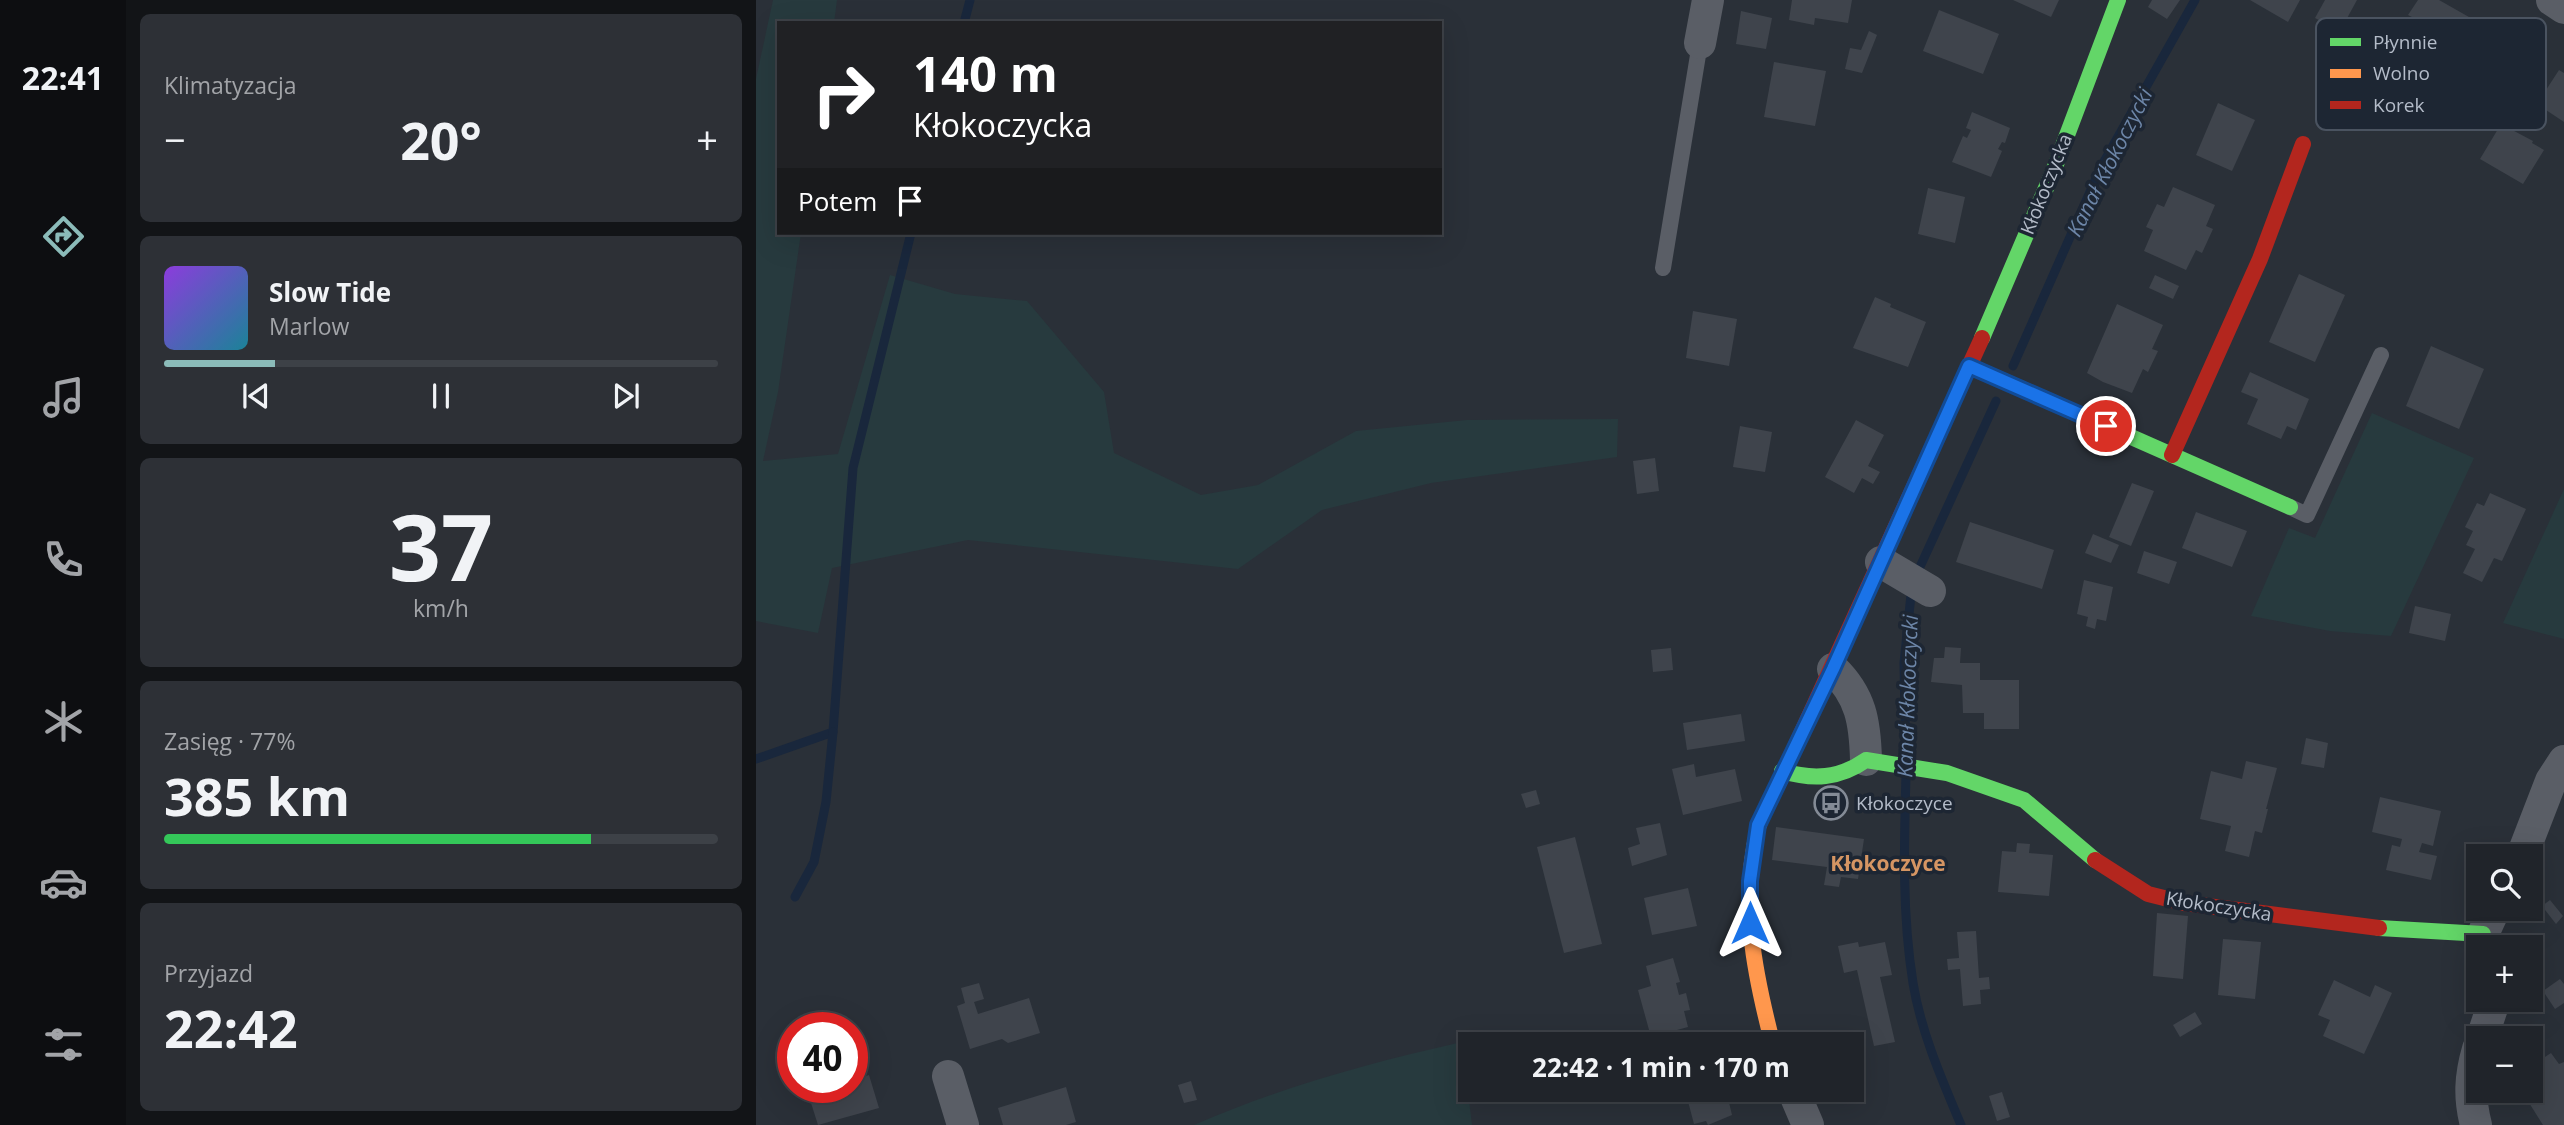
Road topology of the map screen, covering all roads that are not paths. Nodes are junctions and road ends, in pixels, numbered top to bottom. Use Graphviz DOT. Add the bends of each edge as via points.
graph roads {
  1 [pos="1708,0"];
  2 [pos="2118,0"];
  3 [pos="2552,0"];
  4 [pos="2564,8"];
  5 [pos="1700,43"];
  6 [pos="2303,144"];
  7 [pos="1663,268"];
  8 [pos="2381,355"];
  9 [pos="1969,366"];
  10 [pos="2172,455"];
  11 [pos="2290,507"];
  12 [pos="1881,562"];
  13 [pos="1930,591"];
  14 [pos="1833,669"];
  15 [pos="2564,761"];
  16 [pos="1879,762"];
  17 [pos="1782,771"];
  18 [pos="2527,844"];
  19 [pos="2489,930"];
  20 [pos="1770,1032"];
  21 [pos="948,1076"];
  22 [pos="1798,1102"];
  23 [pos="2470,1103"];
  24 [pos="963,1125"];
  25 [pos="1808,1125"];
  26 [pos="2476,1125"];
  1 -- 5 [label="street"];
  2 -- 9 [label="street, Kłokoczycka" via="2054,167"];
  3 -- 4 [label="street"];
  5 -- 7 [label="lane"];
  6 -- 10 [label="street" via="2260,259"];
  8 -- 11 [label="lane" via="2308,515"];
  9 -- 10 [label="street"];
  9 -- 12 [label="street, Kłokoczycka"];
  10 -- 11 [label="street"];
  12 -- 13 [label="street"];
  12 -- 14 [label="street, Kłokoczycka"];
  14 -- 16 [label="street" via="1857,699 1865,734"];
  14 -- 17 [label="street, Kłokoczycka"];
  15 -- 18 [label="street"];
  16 -- 17 [label="street" via="1828,778 1806,779"];
  16 -- 19 [label="street, Kłokoczycka" via="1947,773 2024,800 2102,865 2148,894 2184,903 2405,931"];
  17 -- 20 [label="street, Kłokoczycka" via="1758,825 1750,881 1750,944"];
  21 -- 24 [label="street"];
  22 -- 25 [label="street"];
  23 -- 26 [label="street"];
}
